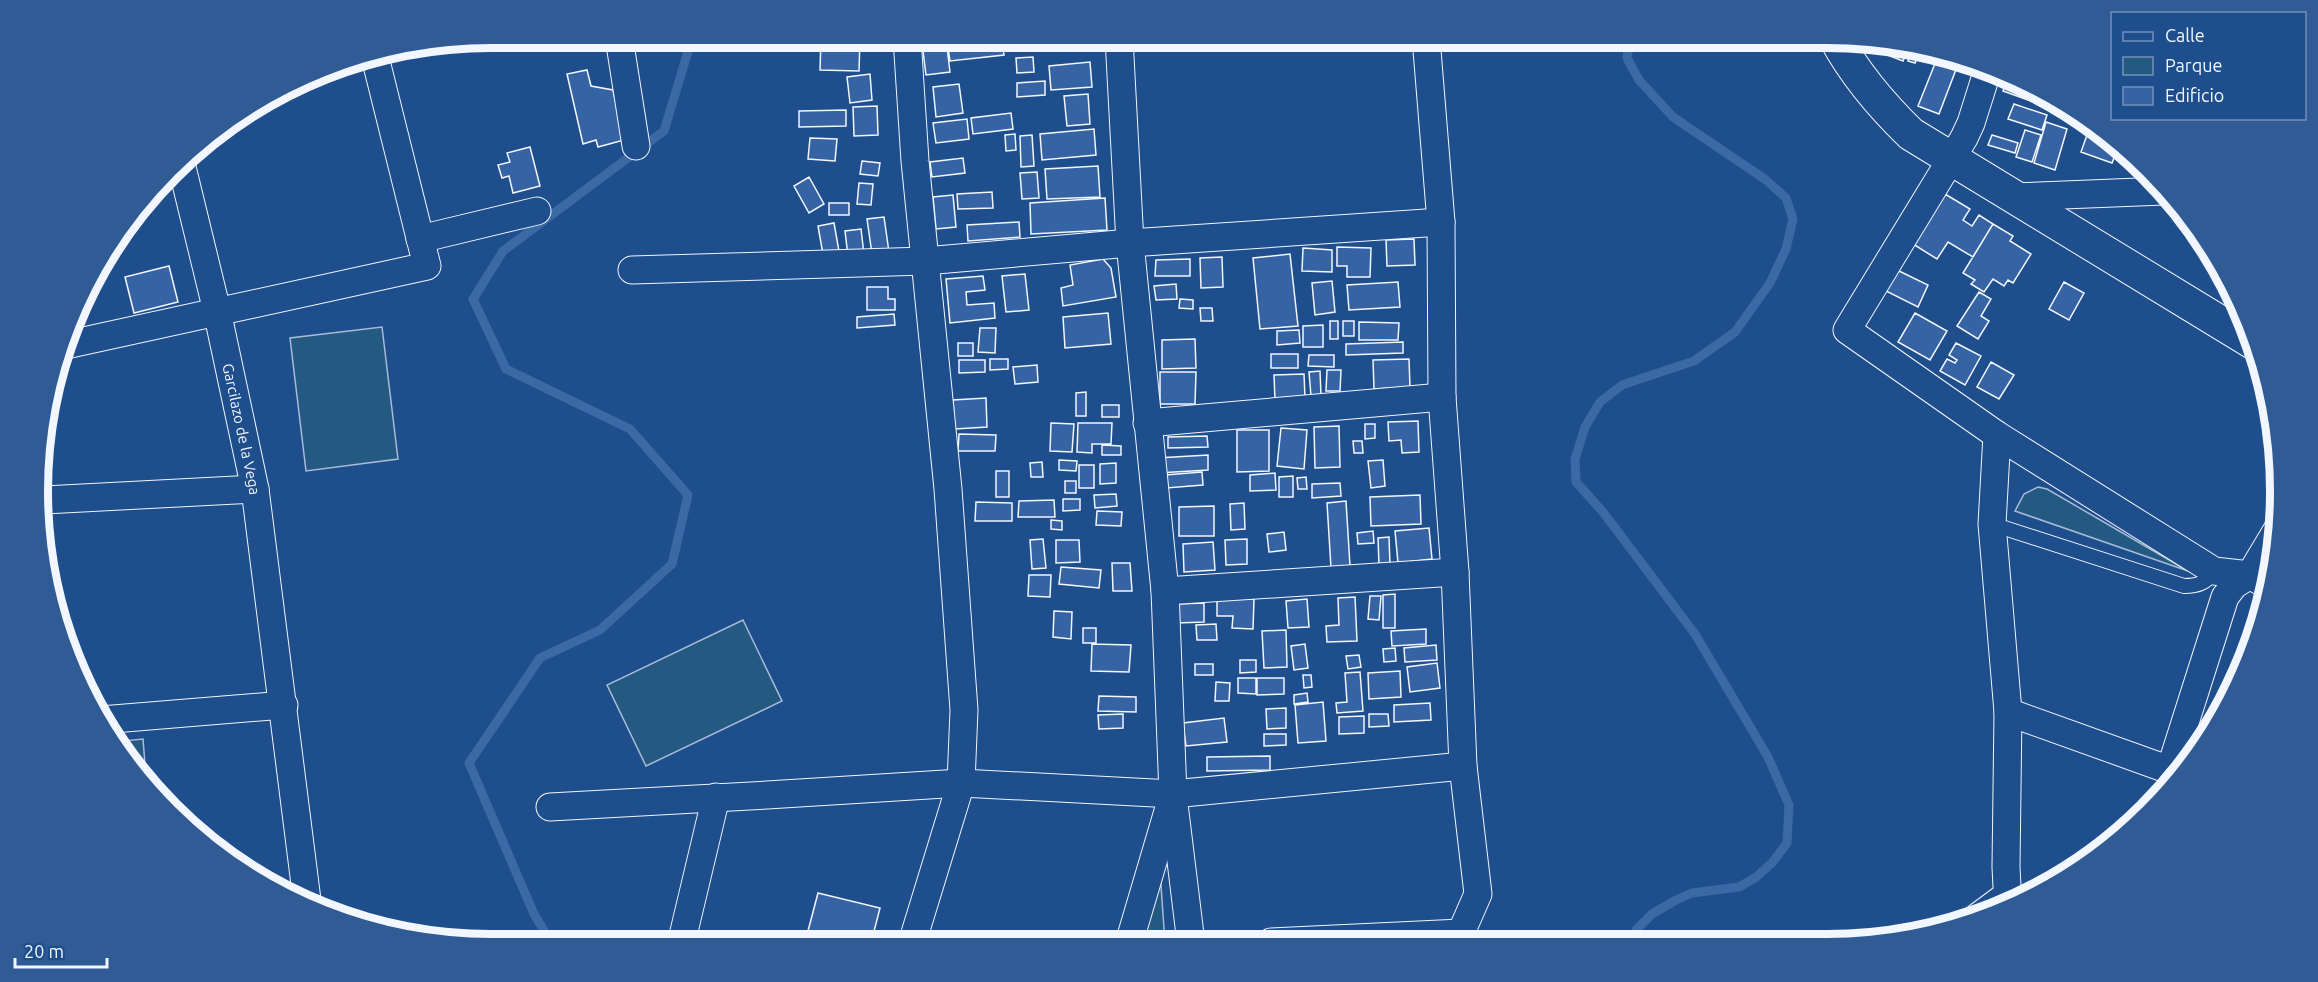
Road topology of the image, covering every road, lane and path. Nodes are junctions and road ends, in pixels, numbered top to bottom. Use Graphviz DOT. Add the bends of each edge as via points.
graph roads {
  1 [pos="621,48"];
  2 [pos="908,48"];
  3 [pos="1120,48"];
  4 [pos="1427,48"];
  5 [pos="1841,48"];
  6 [pos="376,63"];
  7 [pos="1985,78"];
  8 [pos="636,146"];
  9 [pos="1950,158"];
  10 [pos="183,173"];
  11 [pos="2141,181"];
  12 [pos="2013,196"];
  13 [pos="537,211"];
  14 [pos="1442,222"];
  15 [pos="420,239"];
  16 [pos="1130,243"];
  17 [pos="925,261"];
  18 [pos="632,270"];
  19 [pos="217,311"];
  20 [pos="2241,335"];
  21 [pos="74,343"];
  22 [pos="1442,397"];
  23 [pos="1148,423"];
  24 [pos="1997,435"];
  25 [pos="255,489"];
  26 [pos="48,500"];
  27 [pos="1992,524"];
  28 [pos="2214,571"];
  29 [pos="1455,572"];
  30 [pos="2259,581"];
  31 [pos="1165,591"];
  32 [pos="284,705"];
  33 [pos="2008,712"];
  34 [pos="112,719"];
  35 [pos="2176,763"];
  36 [pos="1463,766"];
  37 [pos="2171,770"];
  38 [pos="961,783"];
  39 [pos="1173,794"];
  40 [pos="716,796"];
  41 [pos="550,807"];
  42 [pos="306,893"];
  43 [pos="2010,895"];
  44 [pos="683,934"];
  45 [pos="915,934"];
  46 [pos="1132,934"];
  47 [pos="1190,934"];
  48 [pos="1460,934"];
  1 -- 8 [label="street"];
  2 -- 17 [label="street"];
  3 -- 16 [label="street"];
  4 -- 14 [label="street"];
  5 -- 9 [label="street" via="1888,112 1911,134"];
  6 -- 15 [label="street"];
  7 -- 9 [label="street" via="1971,123"];
  9 -- 12 [label="street"];
  9 -- 24 [label="street" via="1847,330"];
  10 -- 19 [label="street, Garcilazo de la Vega"];
  11 -- 12 [label="street"];
  12 -- 20 [label="street"];
  13 -- 15 [label="street"];
  14 -- 16 [label="street"];
  14 -- 22 [label="street"];
  15 -- 19 [label="street" via="427,266"];
  16 -- 17 [label="street"];
  16 -- 23 [label="street"];
  17 -- 18 [label="street"];
  17 -- 38 [label="street" via="948,489 964,710"];
  19 -- 21 [label="street"];
  19 -- 25 [label="street, Garcilazo de la Vega"];
  22 -- 23 [label="street"];
  22 -- 29 [label="street"];
  23 -- 31 [label="street"];
  24 -- 27 [label="street"];
  24 -- 28 [label="street"];
  25 -- 26 [label="street, Garcilazo de la Vega"];
  25 -- 32 [label="street"];
  27 -- 28 [label="lane" via="2184,586 2196,586 2208,580"];
  27 -- 33 [label="street"];
  28 -- 30 [label="street"];
  29 -- 31 [label="street"];
  29 -- 36 [label="street"];
  30 -- 35 [label="street" via="2234,585 2224,597"];
  31 -- 39 [label="street"];
  32 -- 34 [label="street"];
  32 -- 42 [label="street"];
  33 -- 37 [label="street"];
  33 -- 43 [label="street"];
  36 -- 39 [label="street"];
  36 -- 48 [label="street" via="1478,894"];
  38 -- 39 [label="street"];
  38 -- 40 [label="street"];
  38 -- 45 [label="street"];
  39 -- 46 [label="street"];
  39 -- 47 [label="street"];
  40 -- 41 [label="street"];
  40 -- 44 [label="street"];
}
